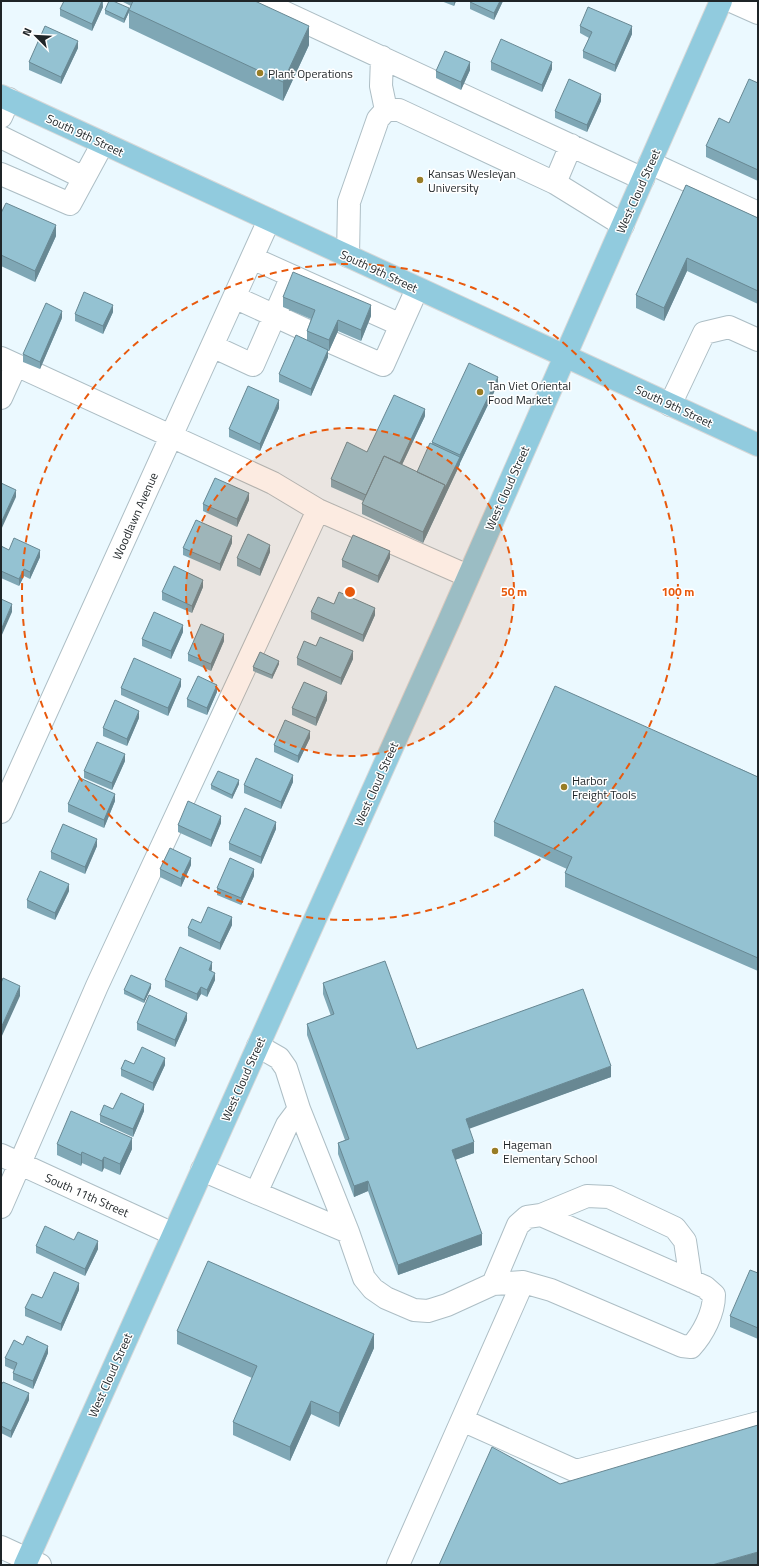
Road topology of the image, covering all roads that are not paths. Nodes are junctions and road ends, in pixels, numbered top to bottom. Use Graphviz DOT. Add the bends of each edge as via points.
graph roads {
  1 [pos="260,1"];
  2 [pos="721,1"];
  3 [pos="731,1"];
  4 [pos="758,13"];
  5 [pos="382,58"];
  6 [pos="4,104"];
  7 [pos="386,110"];
  8 [pos="1,137"];
  9 [pos="103,143"];
  10 [pos="571,145"];
  11 [pos="647,171"];
  12 [pos="1,174"];
  13 [pos="84,178"];
  14 [pos="555,182"];
  15 [pos="758,213"];
  16 [pos="269,220"];
  17 [pos="623,225"];
  18 [pos="348,256"];
  19 [pos="252,258"];
  20 [pos="304,283"];
  21 [pos="417,289"];
  22 [pos="234,297"];
  23 [pos="294,322"];
  24 [pos="401,325"];
  25 [pos="758,340"];
  26 [pos="341,342"];
  27 [pos="212,346"];
  28 [pos="566,356"];
  29 [pos="8,362"];
  30 [pos="1,398"];
  31 [pos="670,405"];
  32 [pos="172,436"];
  33 [pos="758,444"];
  34 [pos="318,510"];
  35 [pos="468,576"];
  36 [pos="1,812"];
  37 [pos="258,1046"];
  38 [pos="299,1109"];
  39 [pos="11,1160"];
  40 [pos="202,1170"];
  41 [pos="256,1193"];
  42 [pos="1,1207"];
  43 [pos="541,1215"];
  44 [pos="348,1232"];
  45 [pos="173,1234"];
  46 [pos="691,1281"];
  47 [pos="523,1282"];
  48 [pos="492,1284"];
  49 [pos="462,1420"];
  50 [pos="758,1423"];
  51 [pos="1,1547"];
  52 [pos="31,1563"];
  53 [pos="398,1565"];
  1 -- 5 [label="street"];
  2 -- 11 [label="main road, West Cloud Street"];
  3 -- 4 [label="street"];
  5 -- 7 [label="street" via="381,86"];
  5 -- 10 [label="street"];
  6 -- 9 [label="main road, South 9th Street"];
  7 -- 14 [label="street" via="400,110"];
  7 -- 18 [label="street" via="378,119 349,202"];
  8 -- 13 [label="street"];
  9 -- 13 [label="street"];
  9 -- 16 [label="main road, South 9th Street"];
  10 -- 11 [label="street"];
  10 -- 14 [label="street"];
  11 -- 15 [label="street"];
  11 -- 17 [label="main road, West Cloud Street"];
  12 -- 13 [label="street" via="70,204"];
  14 -- 17 [label="street"];
  16 -- 18 [label="main road, South 9th Street"];
  16 -- 19 [label="street, Woodlawn Avenue"];
  17 -- 28 [label="main road, West Cloud Street"];
  18 -- 21 [label="main road, South 9th Street"];
  19 -- 20 [label="street"];
  19 -- 22 [label="street, Woodlawn Avenue"];
  20 -- 23 [label="street"];
  20 -- 24 [label="street"];
  21 -- 24 [label="street"];
  21 -- 28 [label="main road, South 9th Street"];
  22 -- 23 [label="street"];
  22 -- 27 [label="street, Woodlawn Avenue"];
  23 -- 27 [label="street" via="253,365"];
  24 -- 26 [label="street" via="383,366"];
  25 -- 31 [label="street" via="729,327 704,333"];
  27 -- 32 [label="street, Woodlawn Avenue"];
  28 -- 31 [label="main road, South 9th Street"];
  28 -- 35 [label="main road, West Cloud Street"];
  29 -- 30 [label="street"];
  29 -- 32 [label="street"];
  31 -- 33 [label="main road, South 9th Street"];
  32 -- 34 [label="street" via="273,483"];
  32 -- 36 [label="street, Woodlawn Avenue"];
  34 -- 35 [label="street"];
  34 -- 39 [label="street" via="97,986"];
  35 -- 37 [label="main road, West Cloud Street"];
  37 -- 38 [label="street" via="279,1058 286,1068"];
  37 -- 40 [label="main road, West Cloud Street"];
  38 -- 41 [label="street" via="286,1125"];
  38 -- 44 [label="street"];
  39 -- 42 [label="street"];
  39 -- 45 [label="street, South 11th Street"];
  40 -- 41 [label="street"];
  40 -- 45 [label="main road, West Cloud Street"];
  41 -- 44 [label="street"];
  43 -- 46 [label="street"];
  43 -- 46 [label="street" via="587,1196 609,1197 675,1228 685,1241"];
  43 -- 48 [label="street" via="527,1217 518,1225"];
  44 -- 48 [label="street" via="364,1278 373,1289 386,1298 414,1310 428,1311 447,1305"];
  45 -- 52 [label="main road, West Cloud Street"];
  46 -- 47 [label="street" via="705,1287 714,1295 714,1306 699,1338 691,1347 682,1346 551,1290"];
  47 -- 48 [label="street"];
  47 -- 49 [label="street"];
  49 -- 50 [label="street" via="576,1471"];
  49 -- 53 [label="street"];
  51 -- 52 [label="street"];
}
